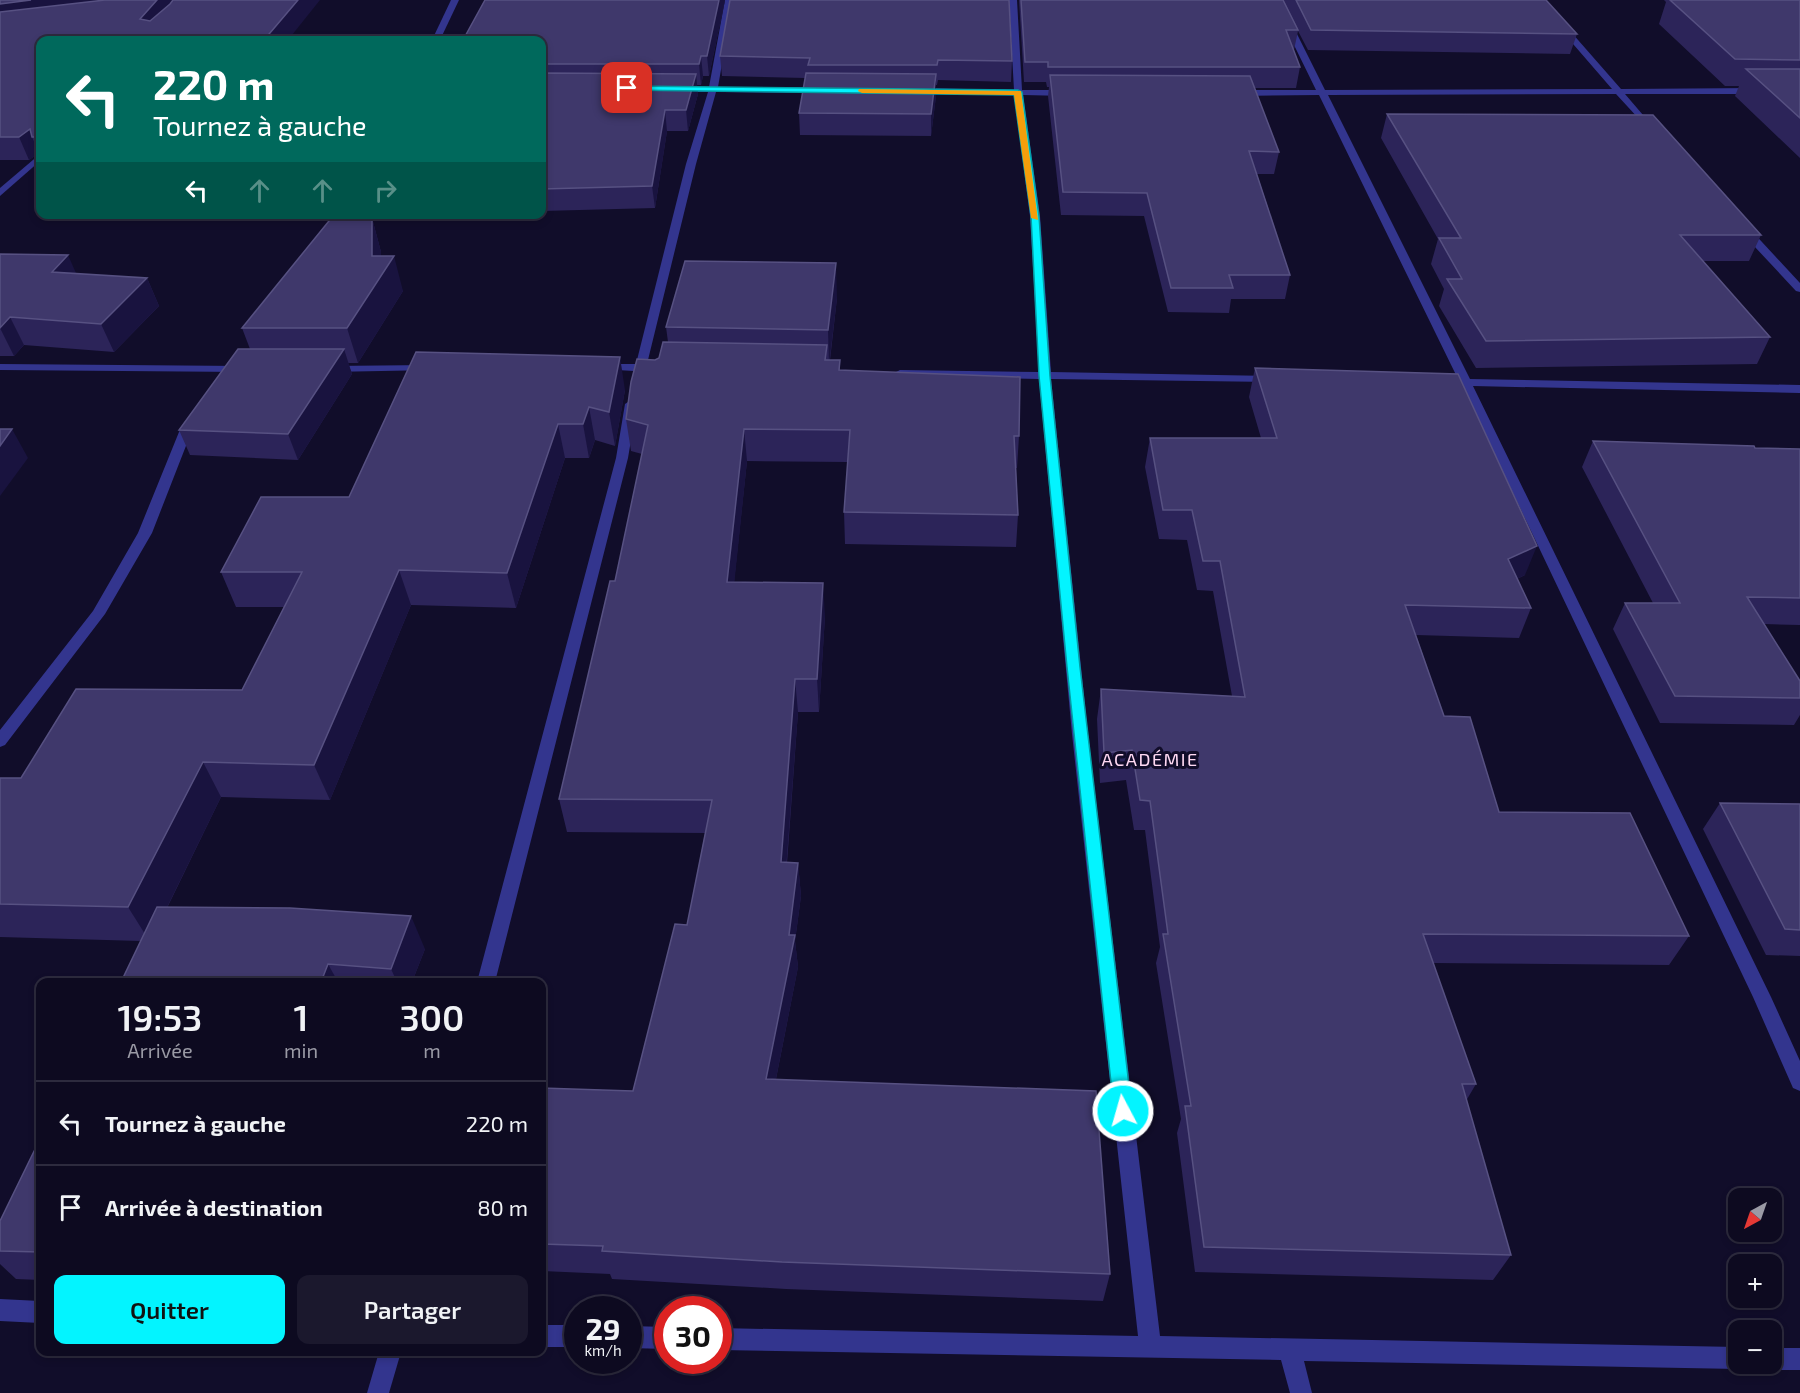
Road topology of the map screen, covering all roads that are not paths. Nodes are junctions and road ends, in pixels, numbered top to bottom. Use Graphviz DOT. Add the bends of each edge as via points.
graph roads {
  1 [pos="455,0"];
  2 [pos="729,0"];
  3 [pos="1014,0"];
  4 [pos="1276,0"];
  5 [pos="1539,0"];
  6 [pos="438,36"];
  7 [pos="667,89"];
  8 [pos="713,89"];
  9 [pos="830,90"];
  10 [pos="901,91"];
  11 [pos="1767,91"];
  12 [pos="1018,92"];
  13 [pos="1077,93"];
  14 [pos="1229,93"];
  15 [pos="1323,93"];
  16 [pos="1617,93"];
  17 [pos="1657,136"];
  18 [pos="36,161"];
  19 [pos="0,193"];
  20 [pos="1736,221"];
  21 [pos="1800,290"];
  22 [pos="0,367"];
  23 [pos="641,367"];
  24 [pos="437,368"];
  25 [pos="593,368"];
  26 [pos="665,368"];
  27 [pos="257,369"];
  28 [pos="317,369"];
  29 [pos="890,372"];
  30 [pos="1045,376"];
  31 [pos="1279,380"];
  32 [pos="1431,382"];
  33 [pos="1466,382"];
  34 [pos="1800,389"];
  35 [pos="199,414"];
  36 [pos="0,741"];
  37 [pos="487,978"];
  38 [pos="1800,1082"];
  39 [pos="0,1310"];
  40 [pos="36,1312"];
  41 [pos="546,1336"];
  42 [pos="564,1336"];
  43 [pos="732,1339"];
  44 [pos="1150,1346"];
  45 [pos="1290,1351"];
  46 [pos="389,1356"];
  47 [pos="1728,1358"];
  48 [pos="1782,1359"];
  49 [pos="1800,1359"];
  50 [pos="378,1393"];
  51 [pos="1301,1393"];
  1 -- 6 [label="street"];
  2 -- 8 [label="street"];
  3 -- 12 [label="street"];
  4 -- 15 [label="street"];
  5 -- 16 [label="street"];
  7 -- 8 [label="street"];
  8 -- 9 [label="street"];
  8 -- 23 [label="street"];
  10 -- 12 [label="street"];
  11 -- 16 [label="street"];
  12 -- 13 [label="street"];
  12 -- 30 [label="street" via="1035,216"];
  14 -- 15 [label="street"];
  15 -- 16 [label="street"];
  15 -- 33 [label="street"];
  16 -- 17 [label="street"];
  18 -- 19 [label="street"];
  20 -- 21 [label="street"];
  22 -- 27 [label="street"];
  23 -- 25 [label="street"];
  23 -- 26 [label="street"];
  23 -- 37 [label="street" via="628,413 622,458"];
  24 -- 28 [label="street"];
  29 -- 30 [label="street"];
  30 -- 31 [label="street"];
  30 -- 44 [label="street" via="1080,734"];
  32 -- 33 [label="street"];
  33 -- 34 [label="street"];
  33 -- 38 [label="street"];
  35 -- 36 [label="street" via="185,432 145,533 98,614"];
  39 -- 40 [label="street"];
  41 -- 42 [label="street"];
  43 -- 44 [label="street"];
  44 -- 45 [label="street"];
  45 -- 47 [label="street"];
  45 -- 51 [label="street"];
  46 -- 50 [label="street"];
  48 -- 49 [label="street"];
}
